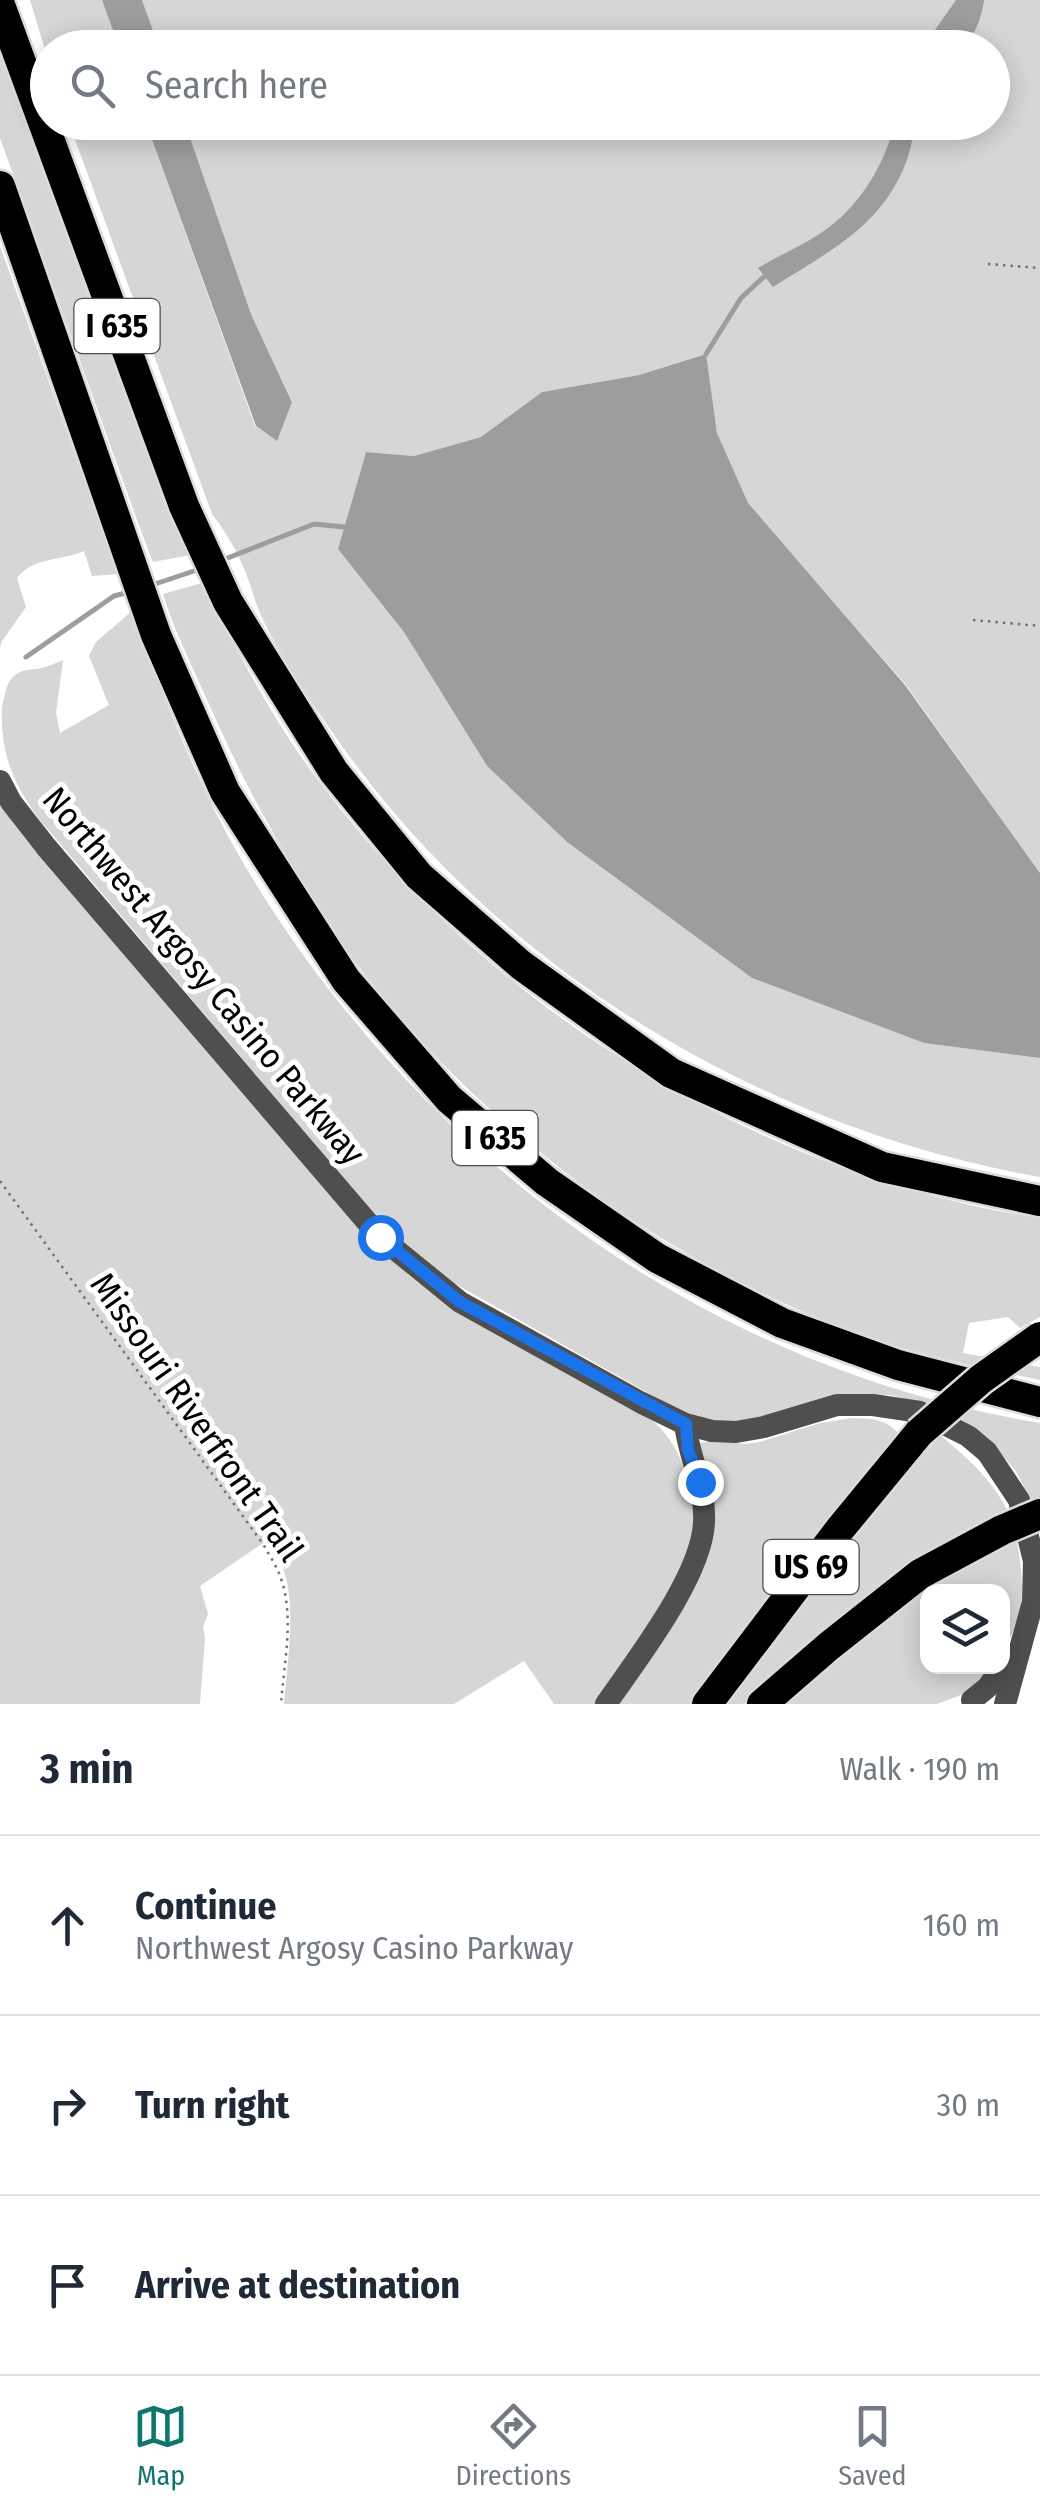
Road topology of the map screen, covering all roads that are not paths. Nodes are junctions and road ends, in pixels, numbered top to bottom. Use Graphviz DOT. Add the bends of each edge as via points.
graph roads {
  1 [pos="0,5"];
  2 [pos="30,87"];
  3 [pos="50,140"];
  4 [pos="0,186"];
  5 [pos="0,781"];
  6 [pos="1040,1201"];
  7 [pos="1040,1337"];
  8 [pos="1040,1402"];
  9 [pos="686,1424"];
  10 [pos="1040,1514"];
  11 [pos="1026,1630"];
  12 [pos="971,1703"];
  13 [pos="606,1704"];
  14 [pos="707,1704"];
  15 [pos="762,1704"];
  16 [pos="1006,1704"];
  1 -- 2 [label="highway, I 635"];
  3 -- 6 [label="highway, I 635" via="184,506 228,602 334,772 419,876 521,966 671,1073 882,1167"];
  4 -- 8 [label="highway, I 635" via="156,635 225,792 346,980 449,1099 546,1182 657,1258 782,1324 898,1365"];
  5 -- 9 [label="street, Northwest Argosy Casino Parkway" via="47,848 380,1237 460,1302"];
  7 -- 14 [label="highway, US 69, bridge" via="918,1433"];
  9 -- 11 [label="street, Northwest Argosy Casino Parkway" via="736,1432 837,1405 873,1405 920,1412 968,1436 1019,1500 1034,1561"];
  9 -- 13 [label="street" via="704,1511 698,1549 672,1604"];
  10 -- 15 [label="highway, US 69, bridge" via="920,1574"];
  11 -- 12 [label="street, Northwest Argosy Casino Parkway"];
  11 -- 16 [label="street, Northwest Argosy Casino Parkway"];
}
